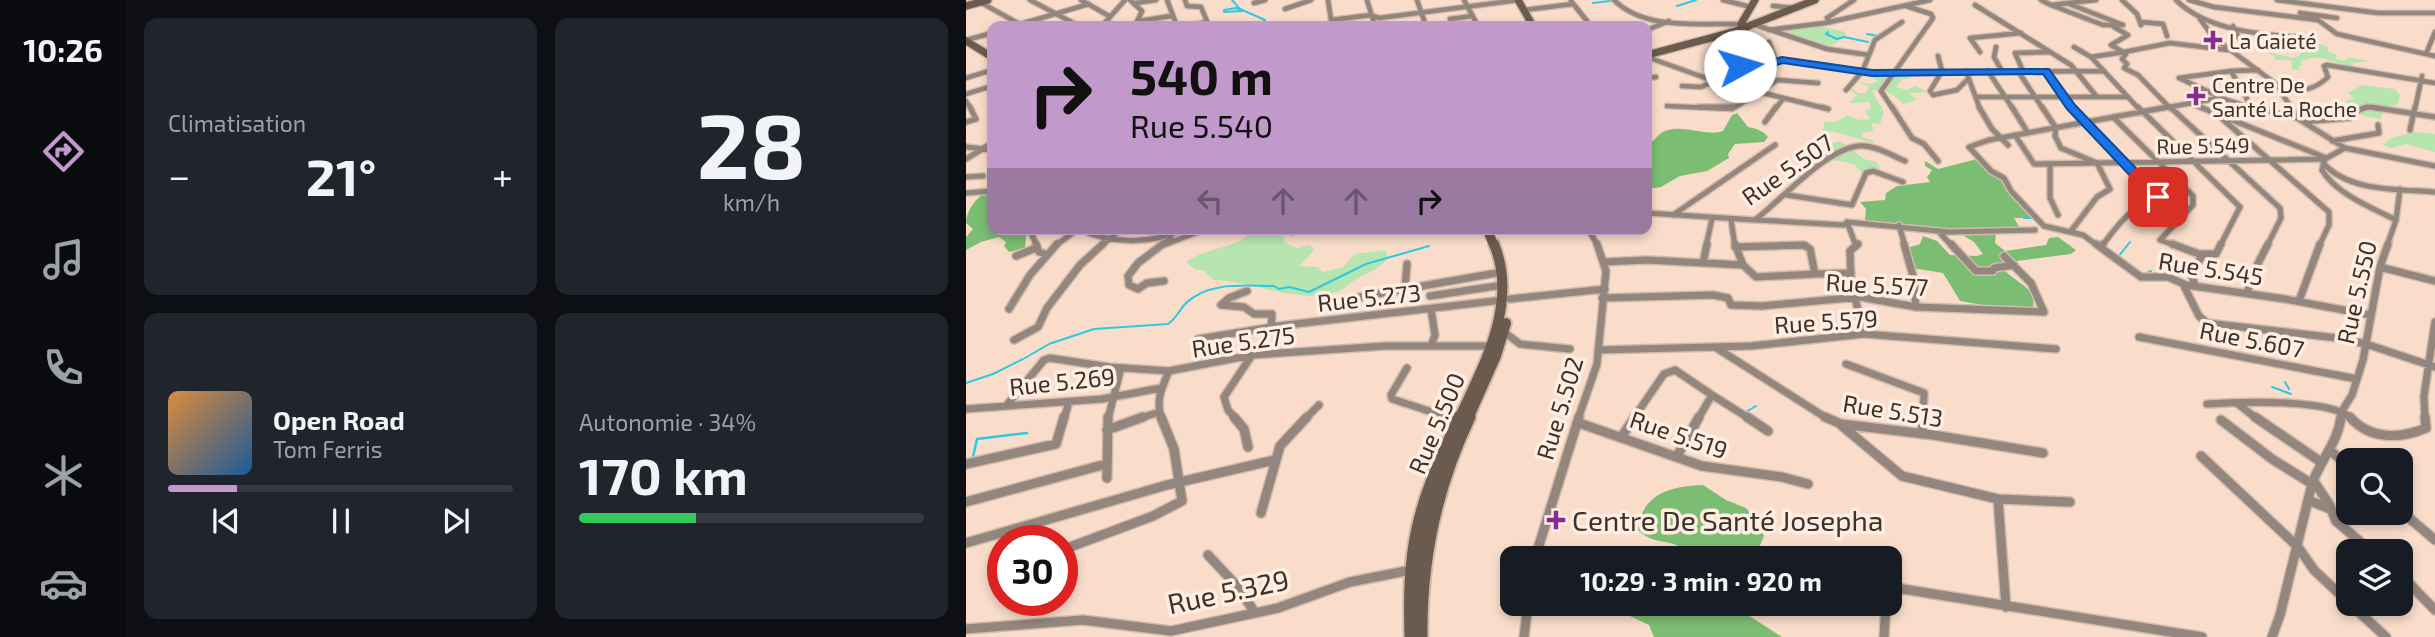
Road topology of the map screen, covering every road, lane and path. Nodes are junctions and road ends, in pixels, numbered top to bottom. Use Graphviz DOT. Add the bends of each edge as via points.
graph roads {
  1 [pos="988,0"];
  2 [pos="1030,0"];
  3 [pos="1081,0"];
  4 [pos="1125,0"];
  5 [pos="1156,0"];
  6 [pos="1167,0"];
  7 [pos="1185,0"];
  8 [pos="1265,0"];
  9 [pos="1311,0"];
  10 [pos="1328,0"];
  11 [pos="1367,0"];
  12 [pos="1417,0"];
  13 [pos="1464,0"];
  14 [pos="1519,0"];
  15 [pos="1614,0"];
  16 [pos="1723,0"];
  17 [pos="1815,0"];
  18 [pos="1854,0"];
  19 [pos="1930,0"];
  20 [pos="2041,0"];
  21 [pos="2096,0"];
  22 [pos="2122,0"];
  23 [pos="2176,0"];
  24 [pos="2189,0"];
  25 [pos="2277,0"];
  26 [pos="978,1"];
  27 [pos="1133,1"];
  28 [pos="2296,1"];
  29 [pos="1572,2"];
  30 [pos="1254,3"];
  31 [pos="1753,3"];
  32 [pos="2067,3"];
  33 [pos="1089,4"];
  34 [pos="1975,5"];
  35 [pos="2051,5"];
  36 [pos="966,6"];
  37 [pos="1773,6"];
  38 [pos="1906,6"];
  39 [pos="1285,7"];
  40 [pos="1468,7"];
  41 [pos="1797,8"];
  42 [pos="1524,10"];
  43 [pos="1422,13"];
  44 [pos="2435,13"];
  45 [pos="1055,14"];
  46 [pos="1371,15"];
  47 [pos="1109,16"];
  48 [pos="1171,16"];
  49 [pos="1472,16"];
  50 [pos="1582,16"];
  51 [pos="2301,16"];
  52 [pos="1573,17"];
  53 [pos="2337,18"];
  54 [pos="1450,19"];
  55 [pos="2200,19"];
  56 [pos="1015,21"];
  57 [pos="1034,21"];
  58 [pos="1069,21"];
  59 [pos="1106,21"];
  60 [pos="1138,21"];
  61 [pos="1150,21"];
  62 [pos="1174,21"];
  63 [pos="1207,21"];
  64 [pos="1331,21"];
  65 [pos="1344,21"];
  66 [pos="1373,21"];
  67 [pos="1424,21"];
  68 [pos="1475,21"];
  69 [pos="1530,21"];
  70 [pos="1586,21"];
  71 [pos="1669,21"];
  72 [pos="1831,22"];
  73 [pos="1902,22"];
  74 [pos="1703,23"];
  75 [pos="1756,25"];
  76 [pos="1744,26"];
  77 [pos="2233,26"];
  78 [pos="1698,27"];
  79 [pos="2113,27"];
  80 [pos="1652,28"];
  81 [pos="1769,30"];
  82 [pos="2435,32"];
  83 [pos="2022,33"];
  84 [pos="987,35"];
  85 [pos="1722,35"];
  86 [pos="2167,36"];
  87 [pos="2239,38"];
  88 [pos="2309,38"];
  89 [pos="966,41"];
  90 [pos="1769,42"];
  91 [pos="1996,47"];
  92 [pos="2074,47"];
  93 [pos="2229,50"];
  94 [pos="1980,52"];
  95 [pos="2052,52"];
  96 [pos="2124,52"];
  97 [pos="987,54"];
  98 [pos="2426,54"];
  99 [pos="1652,55"];
  100 [pos="1869,55"];
  101 [pos="1938,56"];
  102 [pos="2435,56"];
  103 [pos="2091,57"];
  104 [pos="1652,58"];
  105 [pos="1776,61"];
  106 [pos="2258,70"];
  107 [pos="1745,71"];
  108 [pos="1942,71"];
  109 [pos="1966,71"];
  110 [pos="1988,71"];
  111 [pos="2003,71"];
  112 [pos="2020,71"];
  113 [pos="2046,71"];
  114 [pos="2077,71"];
  115 [pos="2104,71"];
  116 [pos="2231,71"];
  117 [pos="987,72"];
  118 [pos="1862,72"];
  119 [pos="1893,73"];
  120 [pos="1652,77"];
  121 [pos="1656,77"];
  122 [pos="966,78"];
  123 [pos="2423,78"];
  124 [pos="1968,79"];
  125 [pos="1818,83"];
  126 [pos="2435,83"];
  127 [pos="1682,86"];
  128 [pos="987,88"];
  129 [pos="1846,90"];
  130 [pos="1757,91"];
  131 [pos="2281,92"];
  132 [pos="966,94"];
  133 [pos="1976,97"];
  134 [pos="2064,97"];
  135 [pos="2097,97"];
  136 [pos="2128,97"];
  137 [pos="2004,98"];
  138 [pos="2036,98"];
  139 [pos="2220,98"];
  140 [pos="1783,99"];
  141 [pos="2188,103"];
  142 [pos="967,104"];
  143 [pos="1667,106"];
  144 [pos="2169,107"];
  145 [pos="2252,108"];
  146 [pos="1828,109"];
  147 [pos="2143,112"];
  148 [pos="2412,115"];
  149 [pos="2219,116"];
  150 [pos="2113,117"];
  151 [pos="2435,117"];
  152 [pos="2300,120"];
  153 [pos="966,122"];
  154 [pos="1765,122"];
  155 [pos="2087,122"];
  156 [pos="2378,125"];
  157 [pos="2056,128"];
  158 [pos="2410,130"];
  159 [pos="2028,132"];
  160 [pos="2015,135"];
  161 [pos="2000,138"];
  162 [pos="2332,141"];
  163 [pos="1775,145"];
  164 [pos="2008,145"];
  165 [pos="987,146"];
  166 [pos="966,147"];
  167 [pos="2345,148"];
  168 [pos="980,149"];
  169 [pos="987,150"];
  170 [pos="966,159"];
  171 [pos="2269,159"];
  172 [pos="2325,159"];
  173 [pos="2227,160"];
  174 [pos="1905,161"];
  175 [pos="1938,161"];
  176 [pos="2193,161"];
  177 [pos="2160,162"];
  178 [pos="2097,163"];
  179 [pos="2127,163"];
  180 [pos="2050,164"];
  181 [pos="2435,166"];
  182 [pos="983,176"];
  183 [pos="966,177"];
  184 [pos="1903,182"];
  185 [pos="2400,188"];
  186 [pos="987,191"];
  187 [pos="966,192"];
  188 [pos="2435,192"];
  189 [pos="1787,195"];
  190 [pos="1652,214"];
  191 [pos="2058,215"];
  192 [pos="1673,216"];
  193 [pos="1712,219"];
  194 [pos="1731,220"];
  195 [pos="1755,220"];
  196 [pos="2396,220"];
  197 [pos="1847,222"];
  198 [pos="1899,225"];
  199 [pos="2035,230"];
  200 [pos="1938,231"];
  201 [pos="2071,231"];
  202 [pos="1032,235"];
  203 [pos="1068,235"];
  204 [pos="1088,235"];
  205 [pos="1114,235"];
  206 [pos="1174,235"];
  207 [pos="1192,235"];
  208 [pos="1489,235"];
  209 [pos="1497,235"];
  210 [pos="1591,235"];
  211 [pos="1171,237"];
  212 [pos="1110,239"];
  213 [pos="1164,245"];
  214 [pos="1735,247"];
  215 [pos="2101,247"];
  216 [pos="1036,248"];
  217 [pos="1046,254"];
  218 [pos="2199,254"];
  219 [pos="1016,256"];
  220 [pos="2004,256"];
  221 [pos="1604,262"];
  222 [pos="1703,263"];
  223 [pos="1407,264"];
  224 [pos="1743,265"];
  225 [pos="2014,265"];
  226 [pos="2380,267"];
  227 [pos="1814,270"];
  228 [pos="1851,273"];
  229 [pos="1503,278"];
  230 [pos="1164,281"];
  231 [pos="2435,281"];
  232 [pos="2191,286"];
  233 [pos="1405,289"];
  234 [pos="1605,289"];
  235 [pos="1247,290"];
  236 [pos="2247,293"];
  237 [pos="1430,296"];
  238 [pos="1602,298"];
  239 [pos="1855,298"];
  240 [pos="1507,299"];
  241 [pos="2299,301"];
  242 [pos="1332,302"];
  243 [pos="1916,307"];
  244 [pos="1009,309"];
  245 [pos="1431,309"];
  246 [pos="2370,315"];
  247 [pos="2435,322"];
  248 [pos="1271,328"];
  249 [pos="1504,332"];
  250 [pos="1864,334"];
  251 [pos="2139,337"];
  252 [pos="1198,339"];
  253 [pos="1014,340"];
  254 [pos="2366,344"];
  255 [pos="1431,346"];
  256 [pos="1492,346"];
  257 [pos="1715,347"];
  258 [pos="1570,349"];
  259 [pos="2056,349"];
  260 [pos="1598,350"];
  261 [pos="1252,355"];
  262 [pos="1846,364"];
  263 [pos="2432,366"];
  264 [pos="1121,368"];
  265 [pos="1407,368"];
  266 [pos="1169,371"];
  267 [pos="2357,379"];
  268 [pos="1161,388"];
  269 [pos="1712,395"];
  270 [pos="1109,397"];
  271 [pos="1069,402"];
  272 [pos="2236,403"];
  273 [pos="2207,404"];
  274 [pos="1319,405"];
  275 [pos="1006,406"];
  276 [pos="966,409"];
  277 [pos="2342,411"];
  278 [pos="1159,412"];
  279 [pos="1464,418"];
  280 [pos="2221,419"];
  281 [pos="1579,423"];
  282 [pos="1841,424"];
  283 [pos="1107,430"];
  284 [pos="1768,431"];
  285 [pos="1922,434"];
  286 [pos="1622,436"];
  287 [pos="1248,447"];
  288 [pos="2331,451"];
  289 [pos="2043,453"];
  290 [pos="2336,455"];
  291 [pos="1677,456"];
  292 [pos="2201,456"];
  293 [pos="1275,460"];
  294 [pos="2321,462"];
  295 [pos="966,464"];
  296 [pos="1106,464"];
  297 [pos="1107,478"];
  298 [pos="2312,482"];
  299 [pos="1180,483"];
  300 [pos="1808,484"];
  301 [pos="1998,499"];
  302 [pos="2308,500"];
  303 [pos="966,502"];
  304 [pos="2070,502"];
  305 [pos="2330,509"];
  306 [pos="1261,513"];
  307 [pos="2413,521"];
  308 [pos="2357,539"];
  309 [pos="2435,540"];
  310 [pos="966,543"];
  311 [pos="1078,544"];
  312 [pos="1538,546"];
  313 [pos="2298,547"];
  314 [pos="1208,555"];
  315 [pos="1411,570"];
  316 [pos="2413,587"];
  317 [pos="1902,589"];
  318 [pos="2336,591"];
  319 [pos="2006,607"];
  320 [pos="2435,610"];
  321 [pos="1255,613"];
  322 [pos="1527,616"];
  323 [pos="1885,616"];
  324 [pos="2363,616"];
  325 [pos="966,629"];
  326 [pos="1411,637"];
  327 [pos="1421,637"];
  328 [pos="1524,637"];
  329 [pos="1884,637"];
  330 [pos="2202,637"];
  331 [pos="2272,637"];
  332 [pos="2386,637"];
  1 -- 26 [label="main road"];
  2 -- 45 [label="street"];
  3 -- 33 [label="street"];
  4 -- 47 [label="street"];
  5 -- 27 [label="street"];
  6 -- 48 [label="street"];
  7 -- 63 [label="street" via="1187,6 1201,7"];
  8 -- 30 [label="street"];
  9 -- 39 [label="street"];
  10 -- 64 [label="street"];
  11 -- 46 [label="street"];
  12 -- 43 [label="street"];
  13 -- 40 [label="street"];
  14 -- 40 [label="street"];
  14 -- 42 [label="main road"];
  15 -- 71 [label="street" via="1633,14"];
  16 -- 31 [label="street"];
  17 -- 41 [label="main road"];
  18 -- 72 [label="street" via="1831,14 1827,18"];
  19 -- 38 [label="street"];
  20 -- 35 [label="street"];
  21 -- 32 [label="street"];
  22 -- 86 [label="street" via="2141,23 2163,24"];
  23 -- 55 [label="street"];
  24 -- 51 [label="street"];
  25 -- 28 [label="street"];
  26 -- 36 [label="main road"];
  26 -- 56 [label="street"];
  27 -- 60 [label="street" via="1142,11"];
  28 -- 44 [label="street" via="2378,13"];
  28 -- 51 [label="street"];
  29 -- 42 [label="street"];
  29 -- 50 [label="street"];
  31 -- 76 [label="main road"];
  32 -- 35 [label="street"];
  32 -- 79 [label="street" via="2123,24"];
  33 -- 45 [label="street"];
  33 -- 47 [label="street"];
  34 -- 83 [label="street"];
  35 -- 79 [label="street"];
  37 -- 41 [label="street"];
  38 -- 72 [label="street"];
  38 -- 119 [label="street" via="1933,18"];
  40 -- 43 [label="street"];
  40 -- 49 [label="street"];
  41 -- 75 [label="main road"];
  42 -- 69 [label="main road"];
  43 -- 46 [label="street"];
  43 -- 67 [label="street"];
  45 -- 57 [label="street"];
  45 -- 58 [label="street"];
  46 -- 65 [label="street"];
  46 -- 66 [label="street"];
  47 -- 59 [label="street"];
  48 -- 61 [label="street"];
  48 -- 62 [label="street"];
  49 -- 54 [label="street"];
  49 -- 68 [label="street"];
  50 -- 52 [label="street"];
  50 -- 70 [label="street"];
  51 -- 53 [label="street"];
  51 -- 98 [label="street" via="2322,22 2337,34"];
  55 -- 77 [label="street"];
  55 -- 93 [label="street"];
  71 -- 74 [label="street"];
  71 -- 80 [label="street"];
  72 -- 81 [label="street"];
  73 -- 100 [label="street" via="1875,40"];
  74 -- 76 [label="street"];
  74 -- 78 [label="street"];
  75 -- 76 [label="main road"];
  75 -- 81 [label="street"];
  76 -- 85 [label="main road"];
  77 -- 87 [label="street"];
  77 -- 88 [label="street"];
  79 -- 96 [label="street" via="2128,35 2111,45"];
  81 -- 100 [label="street" via="1827,50"];
  82 -- 98 [label="street"];
  83 -- 94 [label="street" via="1970,38"];
  83 -- 95 [label="street"];
  84 -- 89 [label="street"];
  85 -- 99 [label="main road"];
  85 -- 107 [label="street"];
  89 -- 97 [label="main road"];
  90 -- 105 [label="street"];
  91 -- 111 [label="street" via="1994,57"];
  92 -- 103 [label="street"];
  93 -- 96 [label="street" via="2178,43"];
  93 -- 106 [label="street"];
  95 -- 112 [label="street" via="2015,53"];
  95 -- 114 [label="street"];
  96 -- 103 [label="street"];
  96 -- 144 [label="street" via="2124,68 2138,75"];
  98 -- 102 [label="street"];
  100 -- 118 [label="street"];
  101 -- 108 [label="street"];
  103 -- 115 [label="street"];
  104 -- 127 [label="street" via="1714,80 1702,87"];
  105 -- 107 [label="street"];
  105 -- 118 [label="street"];
  106 -- 116 [label="street"];
  106 -- 131 [label="street"];
  107 -- 130 [label="street"];
  108 -- 109 [label="street"];
  108 -- 119 [label="street"];
  108 -- 124 [label="street" via="1930,91 1933,95 1958,90"];
  109 -- 110 [label="street"];
  109 -- 124 [label="street"];
  110 -- 111 [label="street"];
  110 -- 137 [label="street"];
  111 -- 112 [label="street"];
  112 -- 113 [label="street"];
  112 -- 138 [label="street"];
  113 -- 114 [label="street"];
  113 -- 134 [label="street"];
  114 -- 115 [label="street"];
  114 -- 135 [label="street"];
  115 -- 136 [label="street"];
  116 -- 139 [label="street" via="2179,78"];
  116 -- 145 [label="street"];
  117 -- 122 [label="street"];
  118 -- 119 [label="street"];
  118 -- 129 [label="street"];
  119 -- 175 [label="street" via="1882,93 1912,138 1922,142"];
  120 -- 121 [label="street"];
  123 -- 126 [label="street"];
  123 -- 131 [label="street" via="2327,65 2328,77 2307,91"];
  123 -- 148 [label="street"];
  124 -- 161 [label="street" via="1975,100"];
  125 -- 130 [label="street" via="1777,80"];
  128 -- 132 [label="street"];
  130 -- 140 [label="street"];
  130 -- 143 [label="street" via="1732,109"];
  131 -- 152 [label="street"];
  133 -- 137 [label="street"];
  134 -- 135 [label="street"];
  134 -- 138 [label="street"];
  134 -- 155 [label="street"];
  135 -- 136 [label="street"];
  136 -- 147 [label="street"];
  137 -- 138 [label="street"];
  137 -- 159 [label="street"];
  138 -- 157 [label="street"];
  139 -- 141 [label="street, Rue 5.545"];
  139 -- 145 [label="street, Rue 5.545"];
  140 -- 146 [label="street"];
  140 -- 154 [label="street"];
  141 -- 144 [label="street, Rue 5.545"];
  141 -- 149 [label="street"];
  142 -- 153 [label="street" via="975,119"];
  144 -- 147 [label="street, Rue 5.545"];
  144 -- 173 [label="street"];
  145 -- 152 [label="street, Rue 5.545"];
  147 -- 150 [label="street, Rue 5.545"];
  147 -- 176 [label="street"];
  148 -- 151 [label="street"];
  148 -- 152 [label="street" via="2368,107 2351,118"];
  148 -- 158 [label="street"];
  149 -- 171 [label="street"];
  149 -- 172 [label="street"];
  150 -- 155 [label="street, Rue 5.545"];
  150 -- 177 [label="street"];
  152 -- 162 [label="street"];
  155 -- 157 [label="street, Rue 5.545"];
  155 -- 179 [label="street"];
  156 -- 162 [label="street" via="2379,133"];
  157 -- 159 [label="street, Rue 5.545"];
  157 -- 178 [label="street" via="2060,148"];
  159 -- 160 [label="street, Rue 5.545"];
  160 -- 161 [label="street, Rue 5.545"];
  160 -- 180 [label="street" via="2034,164"];
  161 -- 164 [label="street"];
  161 -- 201 [label="street, Rue 5.545" via="1969,147 2004,178 2045,226"];
  162 -- 167 [label="street"];
  163 -- 192 [label="street"];
  165 -- 168 [label="street"];
  166 -- 168 [label="street"];
  167 -- 172 [label="street"];
  167 -- 181 [label="street"];
  168 -- 169 [label="street"];
  168 -- 170 [label="street"];
  171 -- 172 [label="street, Rue 5.549"];
  171 -- 173 [label="street, Rue 5.549"];
  171 -- 241 [label="street" via="2330,216"];
  172 -- 185 [label="street" via="2328,170 2344,179"];
  172 -- 196 [label="street, Rue 5.550" via="2323,172 2338,186"];
  173 -- 176 [label="street, Rue 5.549"];
  173 -- 236 [label="street" via="2282,211"];
  174 -- 189 [label="street, Rue 5.507" via="1868,147 1848,148"];
  176 -- 177 [label="street, Rue 5.549"];
  176 -- 218 [label="street" via="2241,206 2216,254"];
  177 -- 179 [label="street, Rue 5.549"];
  177 -- 218 [label="street" via="2195,202 2160,240"];
  178 -- 179 [label="street, Rue 5.549"];
  178 -- 180 [label="street, Rue 5.549"];
  178 -- 201 [label="street" via="2110,191 2097,197"];
  179 -- 215 [label="street" via="2158,197 2139,204"];
  180 -- 191 [label="street" via="2050,198"];
  182 -- 183 [label="street"];
  184 -- 189 [label="street" via="1873,171 1866,173 1852,205"];
  185 -- 188 [label="street"];
  185 -- 196 [label="street"];
  186 -- 187 [label="street"];
  189 -- 195 [label="street, Rue 5.507"];
  190 -- 192 [label="street, Rue 5.507"];
  192 -- 193 [label="street, Rue 5.507"];
  193 -- 194 [label="street, Rue 5.507"];
  193 -- 222 [label="street"];
  194 -- 195 [label="street, Rue 5.507"];
  194 -- 214 [label="street"];
  195 -- 197 [label="street"];
  196 -- 226 [label="street, Rue 5.550"];
  197 -- 198 [label="street"];
  197 -- 228 [label="street" via="1850,236 1858,244 1850,251"];
  198 -- 200 [label="street"];
  198 -- 243 [label="street"];
  199 -- 200 [label="street"];
  200 -- 225 [label="street" via="1976,271"];
  201 -- 215 [label="street, Rue 5.545"];
  202 -- 216 [label="street"];
  203 -- 217 [label="street"];
  204 -- 212 [label="street"];
  205 -- 212 [label="street"];
  206 -- 211 [label="street"];
  207 -- 213 [label="street"];
  208 -- 229 [label="main road, Rue 5.500"];
  209 -- 240 [label="main road, Rue 5.500" via="1507,260"];
  210 -- 221 [label="street, Rue 5.502"];
  211 -- 212 [label="street"];
  211 -- 213 [label="street"];
  212 -- 253 [label="street" via="1075,271 1038,327"];
  213 -- 230 [label="street" via="1128,276 1129,285 1138,289"];
  214 -- 224 [label="street"];
  214 -- 227 [label="street" via="1804,245 1810,249"];
  215 -- 232 [label="street, Rue 5.545" via="2141,277 2168,277"];
  216 -- 217 [label="street"];
  216 -- 219 [label="street"];
  217 -- 244 [label="street"];
  218 -- 232 [label="street" via="2201,258 2190,272"];
  220 -- 225 [label="street, Rue 5.577"];
  221 -- 222 [label="street, Rue 5.577"];
  221 -- 234 [label="street, Rue 5.502"];
  222 -- 224 [label="street, Rue 5.577"];
  223 -- 233 [label="street"];
  224 -- 227 [label="street, Rue 5.577" via="1756,277"];
  225 -- 243 [label="street, Rue 5.577" via="2031,283 2044,312"];
  226 -- 231 [label="street"];
  226 -- 246 [label="street, Rue 5.550"];
  227 -- 228 [label="street, Rue 5.577"];
  228 -- 239 [label="street"];
  229 -- 233 [label="street"];
  229 -- 237 [label="street"];
  229 -- 240 [label="main road, Rue 5.500"];
  232 -- 236 [label="street, Rue 5.545"];
  232 -- 254 [label="street" via="2184,286 2207,323"];
  233 -- 242 [label="street"];
  234 -- 238 [label="street, Rue 5.502"];
  234 -- 240 [label="street, Rue 5.273"];
  235 -- 248 [label="street" via="1221,305 1272,314"];
  236 -- 241 [label="street, Rue 5.545"];
  238 -- 239 [label="street, Rue 5.577" via="1713,295 1728,298 1731,305 1762,306"];
  238 -- 260 [label="street, Rue 5.502"];
  239 -- 243 [label="street, Rue 5.577"];
  239 -- 250 [label="street"];
  240 -- 245 [label="street, Rue 5.273"];
  240 -- 249 [label="main road, Rue 5.500"];
  240 -- 256 [label="main road, Rue 5.500"];
  241 -- 246 [label="street, Rue 5.545"];
  245 -- 248 [label="street, Rue 5.273"];
  245 -- 255 [label="street" via="1435,335"];
  246 -- 254 [label="street, Rue 5.550"];
  247 -- 263 [label="street"];
  248 -- 252 [label="street, Rue 5.273"];
  249 -- 258 [label="street" via="1520,344"];
  249 -- 279 [label="main road, Rue 5.500"];
  250 -- 257 [label="street, Rue 5.579"];
  250 -- 259 [label="street, Rue 5.579"];
  251 -- 267 [label="street, Rue 5.607"];
  254 -- 263 [label="street"];
  254 -- 267 [label="street, Rue 5.550"];
  255 -- 256 [label="street, Rue 5.275"];
  255 -- 261 [label="street, Rue 5.275"];
  256 -- 279 [label="main road, Rue 5.500"];
  257 -- 260 [label="street, Rue 5.579"];
  257 -- 282 [label="street, Rue 5.513"];
  260 -- 281 [label="street, Rue 5.502"];
  261 -- 266 [label="street, Rue 5.275"];
  261 -- 287 [label="street" via="1224,397 1244,429"];
  262 -- 285 [label="street" via="1924,393"];
  263 -- 277 [label="street" via="2424,396 2426,428 2414,434 2372,434"];
  264 -- 266 [label="street"];
  264 -- 270 [label="street"];
  264 -- 275 [label="street" via="1049,358"];
  265 -- 279 [label="street" via="1392,400"];
  266 -- 268 [label="street, Rue 5.275"];
  267 -- 277 [label="street, Rue 5.550"];
  268 -- 270 [label="street, Rue 5.269"];
  268 -- 278 [label="street, Rue 5.275"];
  269 -- 284 [label="street"];
  269 -- 286 [label="street" via="1675,370 1666,372"];
  269 -- 291 [label="street"];
  270 -- 271 [label="street, Rue 5.269"];
  270 -- 283 [label="street"];
  271 -- 275 [label="street, Rue 5.269"];
  271 -- 295 [label="street" via="1056,444"];
  272 -- 273 [label="street"];
  272 -- 277 [label="street"];
  272 -- 294 [label="street"];
  274 -- 293 [label="street" via="1280,446"];
  275 -- 276 [label="street, Rue 5.269"];
  277 -- 288 [label="street, Rue 5.550"];
  278 -- 283 [label="street"];
  278 -- 299 [label="street, Rue 5.275" via="1171,439"];
  279 -- 315 [label="main road, Rue 5.500" via="1427,496"];
  279 -- 327 [label="main road, Rue 5.500" via="1429,526 1421,574"];
  280 -- 298 [label="street" via="2272,459"];
  281 -- 286 [label="street, Rue 5.519"];
  281 -- 312 [label="street, Rue 5.502"];
  282 -- 285 [label="street, Rue 5.513"];
  282 -- 301 [label="street" via="1902,476"];
  283 -- 296 [label="street"];
  285 -- 289 [label="street, Rue 5.513"];
  286 -- 291 [label="street, Rue 5.519"];
  288 -- 290 [label="street"];
  288 -- 294 [label="street, Rue 5.550"];
  291 -- 300 [label="street, Rue 5.519" via="1728,472"];
  292 -- 313 [label="street"];
  293 -- 299 [label="street"];
  293 -- 306 [label="street"];
  294 -- 298 [label="street, Rue 5.550"];
  296 -- 297 [label="street"];
  296 -- 303 [label="street"];
  298 -- 302 [label="street, Rue 5.550"];
  298 -- 305 [label="street"];
  299 -- 310 [label="street"];
  299 -- 311 [label="street" via="1181,503"];
  301 -- 304 [label="street"];
  301 -- 319 [label="street"];
  302 -- 305 [label="street"];
  302 -- 313 [label="street, Rue 5.550"];
  305 -- 308 [label="street"];
  307 -- 309 [label="street"];
  313 -- 318 [label="street"];
  313 -- 331 [label="street, Rue 5.550"];
  314 -- 321 [label="street"];
  315 -- 321 [label="street, Rue 5.329" via="1350,582"];
  315 -- 326 [label="main road, Rue 5.500"];
  316 -- 320 [label="street"];
  317 -- 319 [label="street"];
  319 -- 330 [label="street"];
  321 -- 325 [label="street, Rue 5.329" via="1171,631 1083,620"];
  322 -- 328 [label="street"];
  323 -- 329 [label="street"];
  324 -- 332 [label="street"];
}
